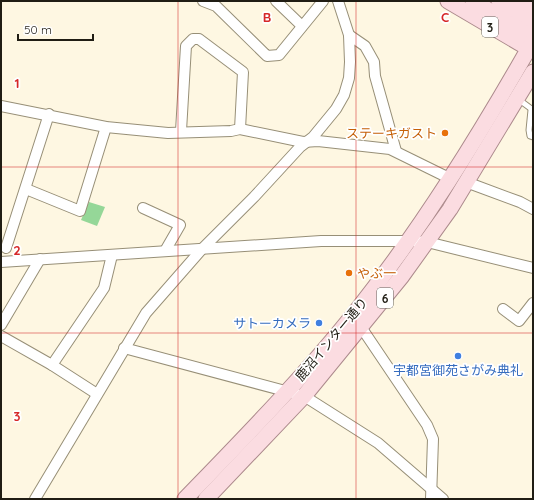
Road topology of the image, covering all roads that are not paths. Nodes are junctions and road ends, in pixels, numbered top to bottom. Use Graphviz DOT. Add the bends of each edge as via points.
graph roads {
  1 [pos="203,1"];
  2 [pos="276,1"];
  3 [pos="323,1"];
  4 [pos="338,1"];
  5 [pos="448,1"];
  6 [pos="473,1"];
  7 [pos="499,1"];
  8 [pos="522,1"];
  9 [pos="533,8"];
  10 [pos="533,20"];
  11 [pos="302,26"];
  12 [pos="348,35"];
  13 [pos="532,44"];
  14 [pos="533,72"];
  15 [pos="517,98"];
  16 [pos="1,106"];
  17 [pos="532,110"];
  18 [pos="49,114"];
  19 [pos="106,127"];
  20 [pos="240,129"];
  21 [pos="181,131"];
  22 [pos="533,137"];
  23 [pos="306,142"];
  24 [pos="396,152"];
  25 [pos="451,179"];
  26 [pos="466,182"];
  27 [pos="26,189"];
  28 [pos="144,208"];
  29 [pos="533,209"];
  30 [pos="408,241"];
  31 [pos="427,242"];
  32 [pos="4,246"];
  33 [pos="202,249"];
  34 [pos="165,251"];
  35 [pos="112,255"];
  36 [pos="40,259"];
  37 [pos="2,262"];
  38 [pos="533,268"];
  39 [pos="533,303"];
  40 [pos="503,309"];
  41 [pos="1,325"];
  42 [pos="361,327"];
  43 [pos="1,336"];
  44 [pos="124,348"];
  45 [pos="52,365"];
  46 [pos="287,392"];
  47 [pos="97,394"];
  48 [pos="304,396"];
  49 [pos="431,494"];
  50 [pos="35,499"];
  51 [pos="185,499"];
  52 [pos="206,499"];
  53 [pos="443,499"];
  1 -- 11 [label="street" via="216,6 267,56 279,55"];
  2 -- 11 [label="street"];
  3 -- 11 [label="street"];
  4 -- 12 [label="street"];
  5 -- 13 [label="main road, 3"];
  6 -- 13 [label="main road, 3"];
  7 -- 10 [label="main road, 3"];
  8 -- 9 [label="main road"];
  12 -- 23 [label="street" via="350,70 344,95 336,109"];
  12 -- 24 [label="street" via="365,46 374,62 375,76"];
  13 -- 25 [label="main road, 鹿沼インター通り / 6"];
  14 -- 15 [label="main road, 鹿沼インター通り / 6"];
  15 -- 17 [label="lane"];
  15 -- 26 [label="main road, 鹿沼インター通り / 6"];
  16 -- 18 [label="street"];
  17 -- 22 [label="lane" via="529,130 530,136"];
  18 -- 19 [label="street"];
  18 -- 27 [label="street"];
  19 -- 21 [label="street" via="168,133"];
  19 -- 27 [label="street" via="80,211"];
  20 -- 21 [label="street"];
  20 -- 21 [label="street" via="243,72 199,39 186,46"];
  20 -- 23 [label="street"];
  23 -- 24 [label="street" via="390,149"];
  23 -- 33 [label="street"];
  24 -- 25 [label="street"];
  25 -- 30 [label="main road, 鹿沼インター通り / 6"];
  26 -- 29 [label="street"];
  26 -- 31 [label="main road, 鹿沼インター通り / 6"];
  27 -- 32 [label="street"];
  28 -- 34 [label="street" via="180,225"];
  30 -- 31 [label="street"];
  30 -- 33 [label="street" via="321,241"];
  30 -- 46 [label="main road, 鹿沼インター通り / 6" via="354,314"];
  31 -- 38 [label="street"];
  31 -- 42 [label="main road, 鹿沼インター通り / 6"];
  32 -- 37 [label="street"];
  33 -- 34 [label="street"];
  33 -- 44 [label="street" via="146,313"];
  34 -- 35 [label="street"];
  35 -- 36 [label="street"];
  35 -- 45 [label="street" via="104,288"];
  36 -- 37 [label="street"];
  36 -- 41 [label="street"];
  39 -- 40 [label="street" via="519,321"];
  42 -- 48 [label="main road, 鹿沼インター通り / 6"];
  42 -- 49 [label="street" via="427,425 433,438"];
  43 -- 45 [label="street"];
  44 -- 46 [label="street"];
  44 -- 47 [label="street"];
  45 -- 47 [label="street"];
  46 -- 48 [label="street"];
  46 -- 51 [label="main road, 鹿沼インター通り / 6"];
  47 -- 50 [label="street"];
  48 -- 49 [label="street" via="378,443"];
  48 -- 52 [label="main road, 鹿沼インター通り / 6"];
  49 -- 53 [label="street"];
}
